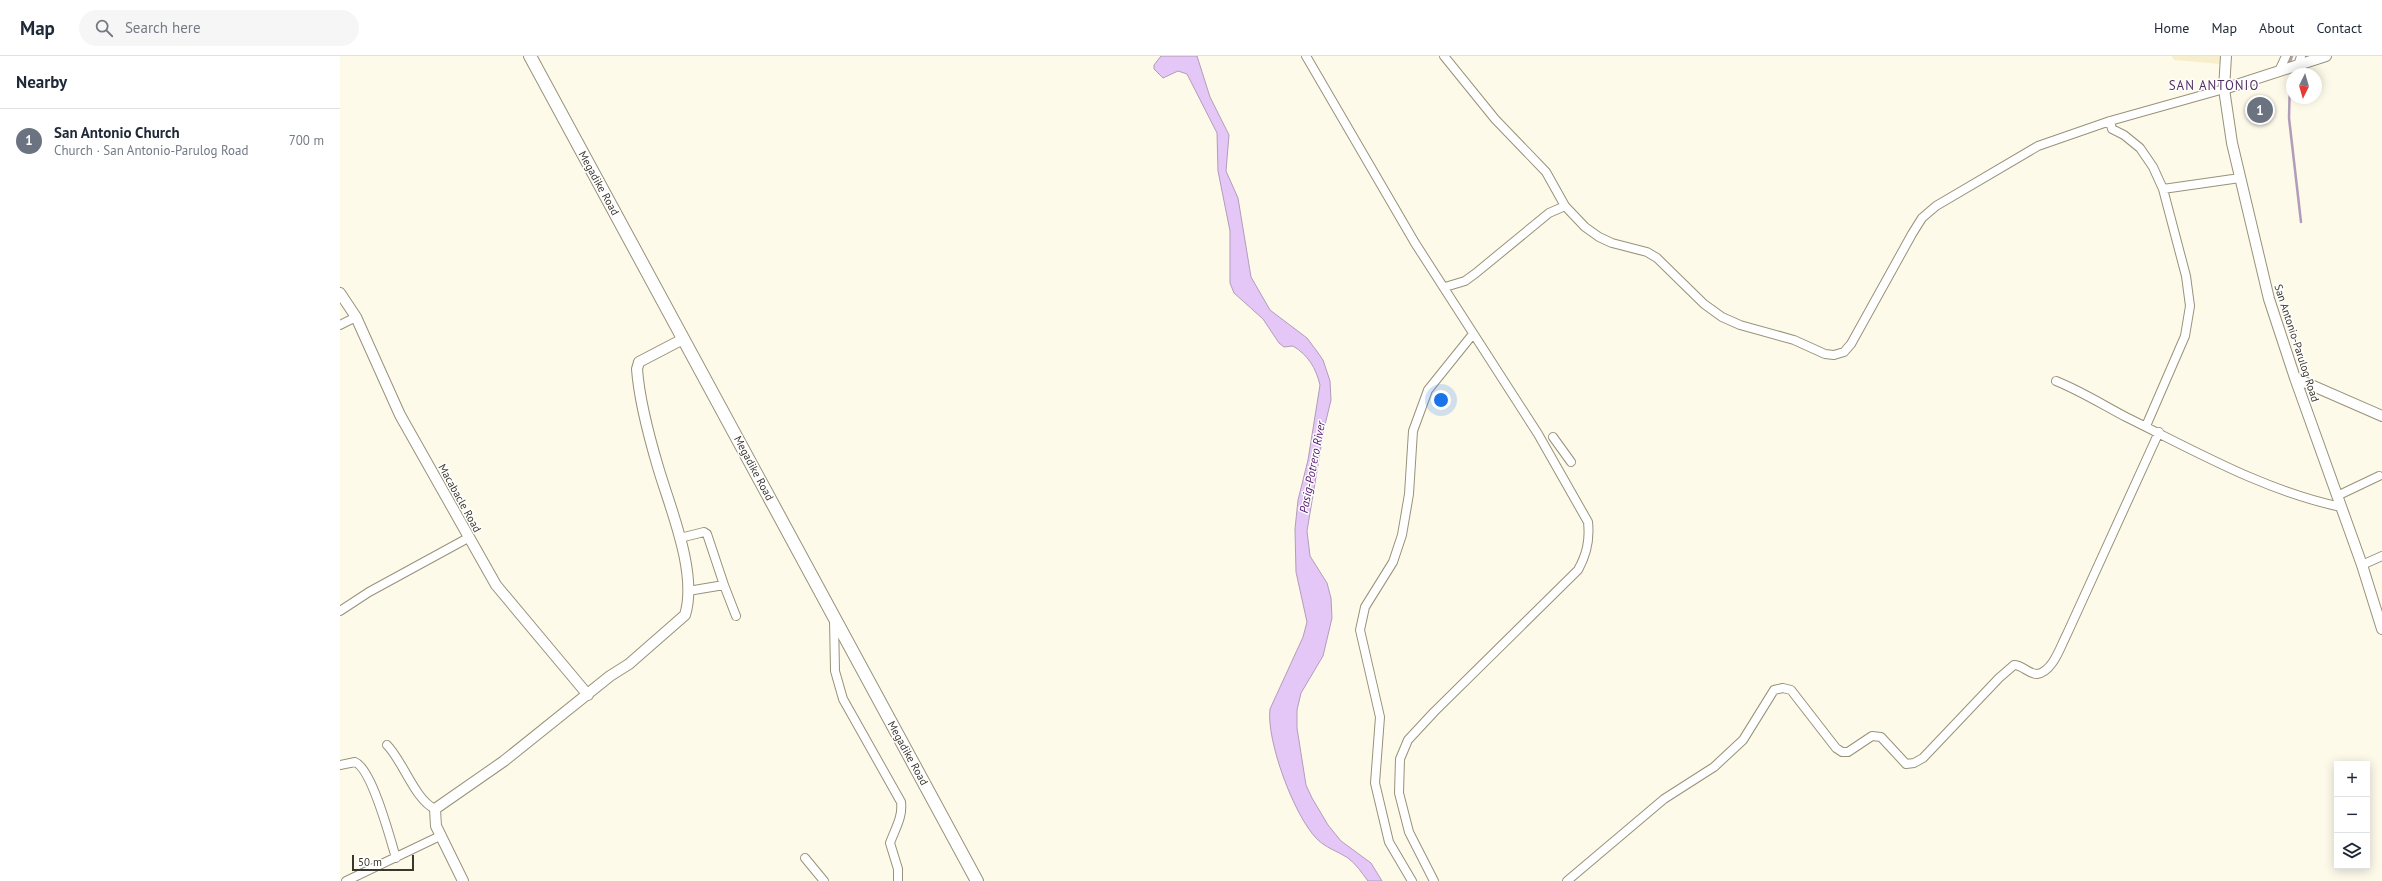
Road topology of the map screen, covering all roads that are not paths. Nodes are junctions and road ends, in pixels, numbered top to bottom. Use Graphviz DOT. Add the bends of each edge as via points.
graph roads {
  1 [pos="530,56"];
  2 [pos="1306,56"];
  3 [pos="1444,56"];
  4 [pos="2226,56"];
  5 [pos="2286,56"];
  6 [pos="2326,56"];
  7 [pos="2299,61"];
  8 [pos="2280,71"];
  9 [pos="2224,89"];
  10 [pos="2110,121"];
  11 [pos="2240,178"];
  12 [pos="2163,190"];
  13 [pos="1565,206"];
  14 [pos="1445,287"];
  15 [pos="340,293"];
  16 [pos="356,317"];
  17 [pos="340,325"];
  18 [pos="1473,334"];
  19 [pos="684,339"];
  20 [pos="2295,378"];
  21 [pos="2056,381"];
  22 [pos="2382,416"];
  23 [pos="2146,426"];
  24 [pos="2158,432"];
  25 [pos="1553,437"];
  26 [pos="1571,462"];
  27 [pos="2379,476"];
  28 [pos="2337,496"];
  29 [pos="2341,507"];
  30 [pos="468,538"];
  31 [pos="680,538"];
  32 [pos="2382,556"];
  33 [pos="2362,565"];
  34 [pos="724,585"];
  35 [pos="688,591"];
  36 [pos="340,611"];
  37 [pos="736,616"];
  38 [pos="834,619"];
  39 [pos="2382,629"];
  40 [pos="588,695"];
  41 [pos="387,745"];
  42 [pos="340,764"];
  43 [pos="435,808"];
  44 [pos="440,836"];
  45 [pos="396,858"];
  46 [pos="805,858"];
  47 [pos="346,881"];
  48 [pos="463,881"];
  49 [pos="824,881"];
  50 [pos="898,881"];
  51 [pos="977,881"];
  52 [pos="1412,881"];
  53 [pos="1434,881"];
  54 [pos="1567,881"];
  1 -- 19 [label="main road, Megadike Road"];
  2 -- 14 [label="street" via="1415,243"];
  3 -- 13 [label="street" via="1495,119 1546,172"];
  4 -- 9 [label="street, San Antonio-Parulog Road"];
  5 -- 8 [label="street"];
  6 -- 7 [label="street"];
  7 -- 8 [label="street"];
  8 -- 9 [label="street"];
  9 -- 10 [label="street"];
  9 -- 11 [label="street, San Antonio-Parulog Road"];
  10 -- 12 [label="street" via="2112,129 2140,148 2153,167"];
  10 -- 13 [label="street" via="2038,146 1936,206 1922,218 1912,234 1851,344 1844,352 1834,355 1722,317 1657,258 1647,252 1599,237 1585,227"];
  11 -- 12 [label="street"];
  11 -- 20 [label="street, San Antonio-Parulog Road" via="2269,299"];
  12 -- 23 [label="street" via="2186,276 2190,306 2185,336"];
  13 -- 14 [label="street" via="1549,213 1465,281"];
  14 -- 18 [label="street"];
  15 -- 16 [label="street, Macabacle Road"];
  16 -- 17 [label="street"];
  16 -- 30 [label="street, Macabacle Road" via="400,415"];
  18 -- 52 [label="street" via="1428,390 1412,431 1409,494 1402,535 1392,562 1365,608 1360,630 1380,716 1375,783 1388,842"];
  18 -- 53 [label="street" via="1538,434 1588,522 1589,537 1586,556 1578,570 1408,740 1400,759 1399,794 1409,832"];
  19 -- 31 [label="street" via="639,362 637,369 658,466"];
  19 -- 38 [label="main road, Megadike Road"];
  20 -- 22 [label="street"];
  20 -- 28 [label="street, San Antonio-Parulog Road"];
  21 -- 23 [label="street" via="2081,391"];
  23 -- 24 [label="street"];
  24 -- 29 [label="street" via="2221,464 2296,495"];
  24 -- 54 [label="street" via="2066,634 2053,661 2044,671 2037,674 2029,672 2021,665 2014,665 1923,758 1906,764 1881,737 1872,736 1848,752 1842,752 1836,748 1791,690 1774,690 1743,740 1714,767 1664,798"];
  25 -- 26 [label="street"];
  27 -- 28 [label="street"];
  28 -- 29 [label="street, San Antonio-Parulog Road"];
  29 -- 33 [label="street, San Antonio-Parulog Road"];
  30 -- 36 [label="street" via="369,592"];
  30 -- 40 [label="street, Macabacle Road" via="496,585"];
  31 -- 34 [label="street" via="704,532 708,534"];
  31 -- 35 [label="street"];
  32 -- 33 [label="street"];
  33 -- 39 [label="street, San Antonio-Parulog Road"];
  34 -- 35 [label="street"];
  34 -- 37 [label="street"];
  35 -- 40 [label="street" via="688,607 680,621"];
  38 -- 50 [label="street" via="835,671 841,693 901,802 898,824 890,843 898,869"];
  38 -- 51 [label="main road, Megadike Road"];
  40 -- 43 [label="street" via="504,761"];
  41 -- 43 [label="street" via="420,795 429,806"];
  42 -- 45 [label="street" via="355,762 363,768 377,798"];
  43 -- 44 [label="street" via="436,826"];
  44 -- 45 [label="street"];
  44 -- 48 [label="street"];
  45 -- 47 [label="street"];
  46 -- 49 [label="street"];
}
